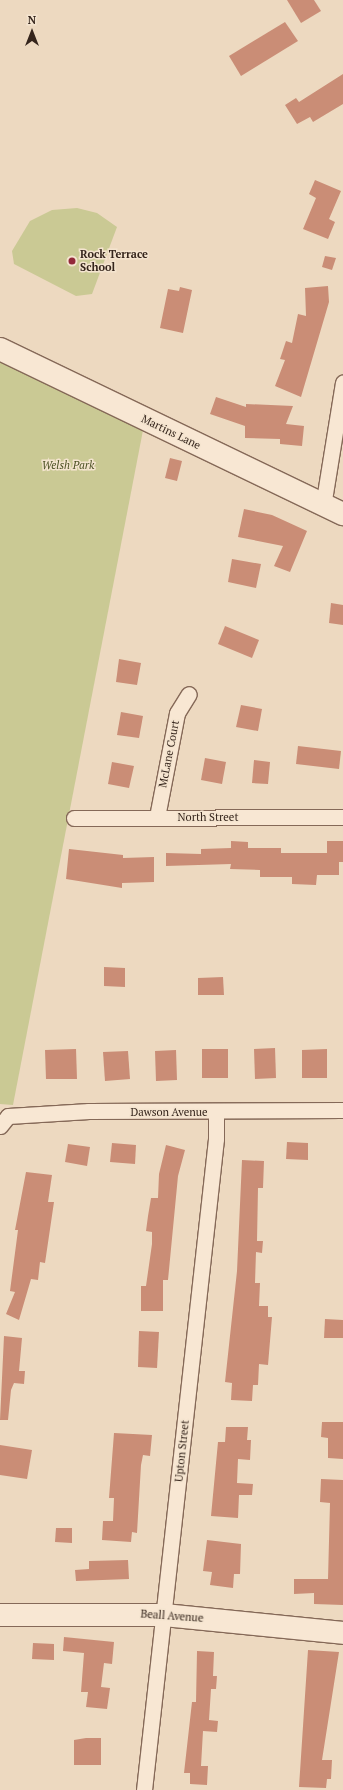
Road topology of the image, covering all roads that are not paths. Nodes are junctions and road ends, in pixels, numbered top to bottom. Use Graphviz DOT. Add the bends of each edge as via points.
graph roads {
  1 [pos="0,349"];
  2 [pos="343,383"];
  3 [pos="333,510"];
  4 [pos="189,694"];
  5 [pos="157,817"];
  6 [pos="343,817"];
  7 [pos="74,818"];
  8 [pos="343,1110"];
  9 [pos="216,1112"];
  10 [pos="0,1126"];
  11 [pos="0,1614"];
  12 [pos="164,1615"];
  13 [pos="343,1633"];
  14 [pos="144,1790"];
  1 -- 3 [label="street, Martins Lane"];
  2 -- 3 [label="street"];
  4 -- 5 [label="street, McLane Court" via="178,713"];
  5 -- 6 [label="street, North Street"];
  5 -- 7 [label="street, North Street"];
  8 -- 9 [label="street, Dawson Avenue"];
  9 -- 10 [label="street, Dawson Avenue" via="89,1111 8,1116"];
  9 -- 12 [label="street, Upton Street" via="215,1147"];
  11 -- 12 [label="street, Beall Avenue"];
  12 -- 13 [label="street, Beall Avenue"];
  12 -- 14 [label="street, Upton Street"];
}
